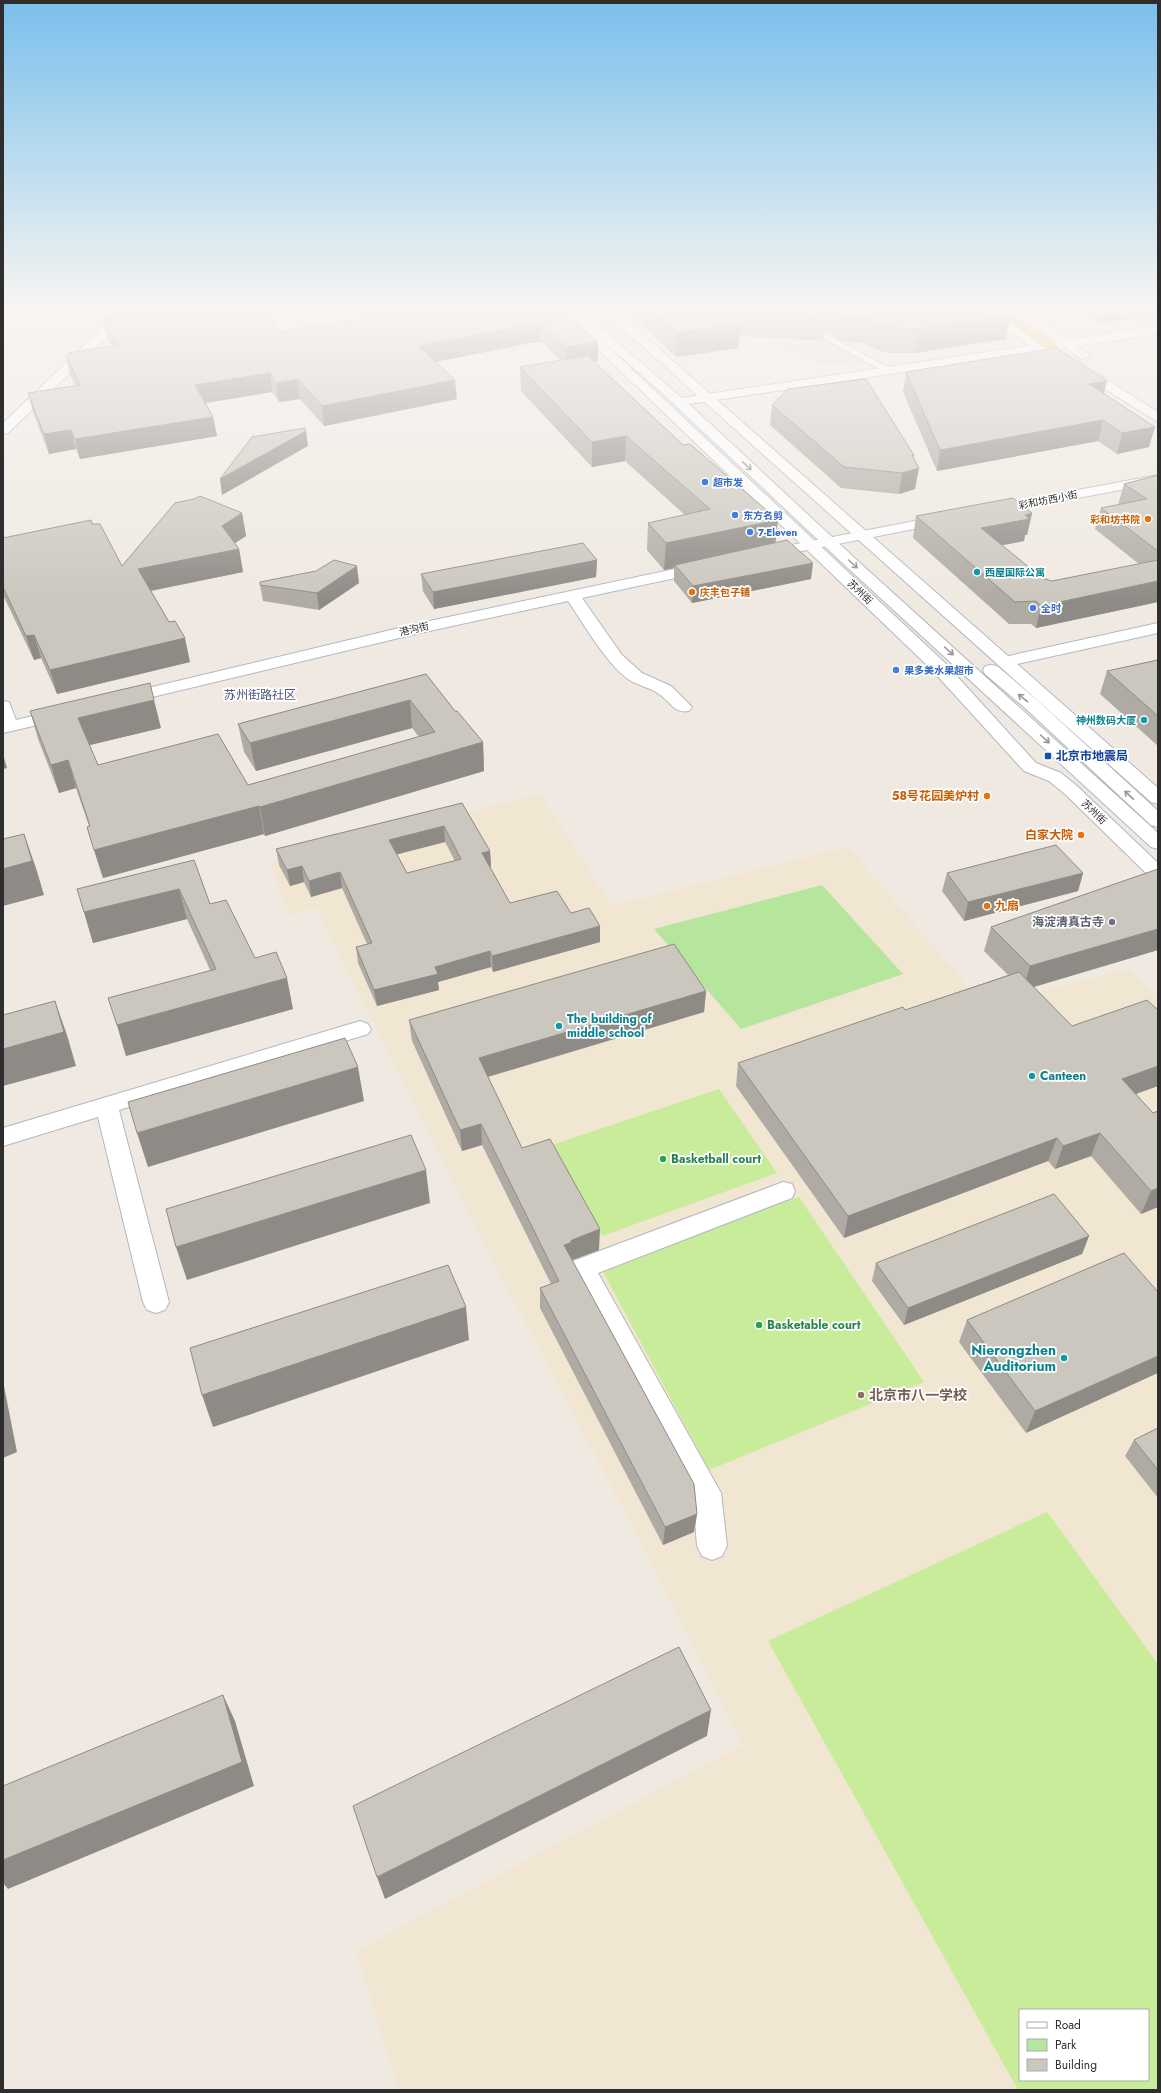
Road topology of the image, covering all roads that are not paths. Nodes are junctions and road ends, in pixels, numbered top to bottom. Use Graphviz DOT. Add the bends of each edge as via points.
graph roads {
  1 [pos="26,408"];
  2 [pos="666,408"];
  3 [pos="701,408"];
  4 [pos="702,408"];
  5 [pos="703,408"];
  6 [pos="1142,408"];
  7 [pos="1158,418"];
  8 [pos="3,430"];
  9 [pos="1158,479"];
  10 [pos="976,513"];
  11 [pos="961,516"];
  12 [pos="862,535"];
  13 [pos="844,538"];
  14 [pos="828,542"];
  15 [pos="810,545"];
  16 [pos="751,558"];
  17 [pos="720,565"];
  18 [pos="573,597"];
  19 [pos="1158,628"];
  20 [pos="1004,662"];
  21 [pos="110,702"];
  22 [pos="3,706"];
  23 [pos="683,707"];
  24 [pos="79,710"];
  25 [pos="6,727"];
  26 [pos="1158,798"];
  27 [pos="1158,821"];
  28 [pos="1158,843"];
  29 [pos="1158,874"];
  30 [pos="360,1029"];
  31 [pos="107,1107"];
  32 [pos="3,1137"];
  33 [pos="783,1191"];
  34 [pos="156,1302"];
  35 [pos="712,1546"];
  1 -- 8 [label="street"];
  2 -- 15 [label="street, 苏州街"];
  3 -- 14 [label="street, 苏州街, one-way"];
  4 -- 13 [label="street, 苏州街"];
  5 -- 12 [label="street, 苏州街"];
  6 -- 7 [label="street"];
  9 -- 10 [label="street, 彩和坊西小街"];
  11 -- 12 [label="street"];
  12 -- 13 [label="street"];
  12 -- 20 [label="street, 苏州街"];
  13 -- 14 [label="street"];
  27 -- 13 [label="street, 苏州街, one-way"];
  14 -- 15 [label="street"];
  14 -- 28 [label="street, 苏州街, one-way"];
  15 -- 16 [label="street"];
  15 -- 29 [label="street, 苏州街" via="938,666 1030,767 1055,777 1071,790"];
  17 -- 18 [label="street, 港沟街"];
  18 -- 21 [label="street, 港沟街" via="420,628"];
  18 -- 23 [label="street" via="616,658 636,677 665,690"];
  19 -- 20 [label="street"];
  20 -- 26 [label="street, 苏州街"];
  22 -- 25 [label="street"];
  24 -- 25 [label="street"];
  30 -- 31 [label="street"];
  31 -- 32 [label="street"];
  31 -- 34 [label="street"];
  33 -- 35 [label="street" via="582,1268 707,1493"];
}
